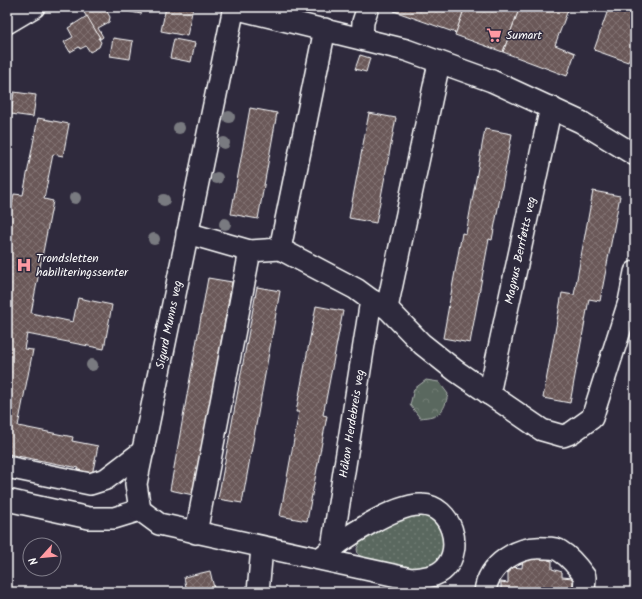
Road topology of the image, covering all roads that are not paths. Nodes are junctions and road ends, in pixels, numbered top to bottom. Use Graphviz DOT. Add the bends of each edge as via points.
graph roads {
  1 [pos="34,7"];
  2 [pos="234,7"];
  3 [pos="368,7"];
  4 [pos="7,23"];
  5 [pos="325,29"];
  6 [pos="362,39"];
  7 [pos="440,63"];
  8 [pos="551,107"];
  9 [pos="633,149"];
  10 [pos="187,232"];
  11 [pos="280,249"];
  12 [pos="250,251"];
  13 [pos="635,272"];
  14 [pos="379,304"];
  15 [pos="489,394"];
  16 [pos="144,450"];
  17 [pos="7,467"];
  18 [pos="7,500"];
  19 [pos="140,510"];
  20 [pos="196,533"];
  21 [pos="262,548"];
  22 [pos="326,553"];
  23 [pos="408,585"];
  24 [pos="258,592"];
  25 [pos="485,592"];
  26 [pos="584,592"];
  1 -- 4 [label="street"];
  2 -- 5 [label="street"];
  2 -- 10 [label="street, Sigurd Munns veg"];
  3 -- 6 [label="street"];
  5 -- 6 [label="street"];
  5 -- 11 [label="street"];
  6 -- 7 [label="street" via="406,50"];
  7 -- 8 [label="street" via="492,81"];
  7 -- 14 [label="street"];
  8 -- 9 [label="street"];
  8 -- 15 [label="street, Magnus Berrføtts veg"];
  10 -- 12 [label="street"];
  10 -- 16 [label="street, Sigurd Munns veg"];
  11 -- 12 [label="street"];
  11 -- 14 [label="street"];
  12 -- 20 [label="street"];
  13 -- 15 [label="street" via="629,302 592,418 563,436 542,430"];
  14 -- 15 [label="street" via="456,372"];
  14 -- 22 [label="street, Håkon Herdebreis veg"];
  16 -- 17 [label="street" via="106,479 90,484"];
  16 -- 19 [label="street, Sigurd Munns veg" via="136,484"];
  18 -- 19 [label="street" via="88,518 114,518"];
  19 -- 20 [label="street" via="158,524"];
  20 -- 21 [label="street"];
  21 -- 22 [label="street"];
  21 -- 24 [label="street"];
  22 -- 23 [label="street"];
  22 -- 23 [label="street" via="384,516 400,509 422,504 432,507 450,524 455,548 452,559 445,569"];
  25 -- 26 [label="street" via="486,581 505,559 534,546 558,550 573,562 585,577"];
}
